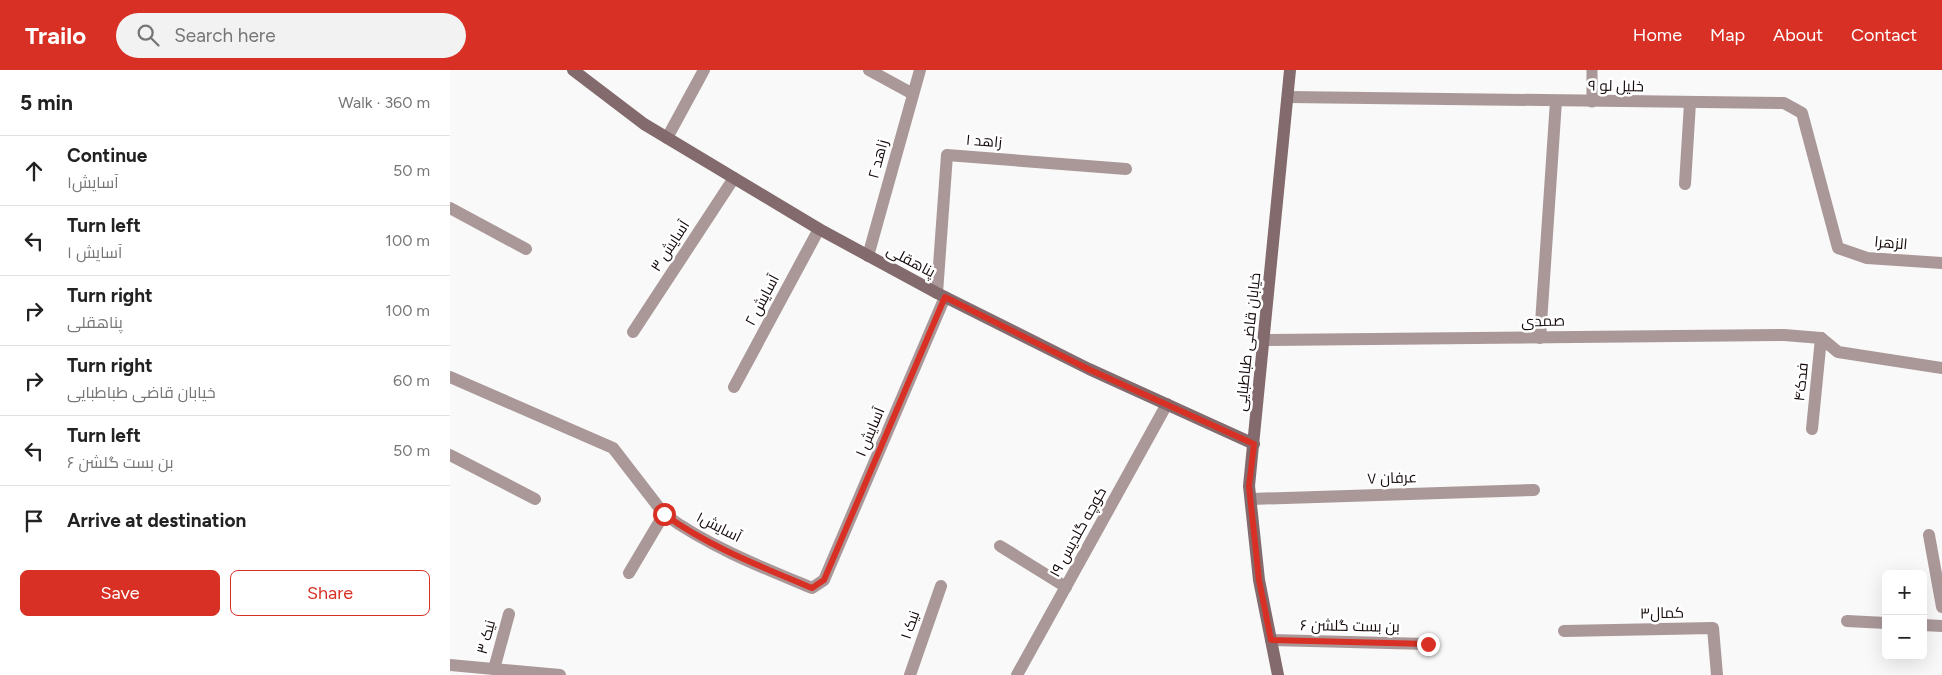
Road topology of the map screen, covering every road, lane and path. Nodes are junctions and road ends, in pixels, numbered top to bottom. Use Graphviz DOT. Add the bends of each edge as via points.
graph roads {
  1 [pos="573,70"];
  2 [pos="704,70"];
  3 [pos="869,70"];
  4 [pos="920,70"];
  5 [pos="1290,70"];
  6 [pos="1592,70"];
  7 [pos="913,94"];
  8 [pos="1288,97"];
  9 [pos="1556,101"];
  10 [pos="1592,102"];
  11 [pos="1690,103"];
  12 [pos="667,138"];
  13 [pos="1126,169"];
  14 [pos="734,178"];
  15 [pos="1685,184"];
  16 [pos="450,208"];
  17 [pos="819,229"];
  18 [pos="1838,248"];
  19 [pos="526,249"];
  20 [pos="868,256"];
  21 [pos="1942,263"];
  22 [pos="941,295"];
  23 [pos="633,332"];
  24 [pos="1540,338"];
  25 [pos="1821,338"];
  26 [pos="1265,340"];
  27 [pos="1942,368"];
  28 [pos="450,377"];
  29 [pos="734,387"];
  30 [pos="1167,404"];
  31 [pos="1812,429"];
  32 [pos="1254,444"];
  33 [pos="450,455"];
  34 [pos="1534,490"];
  35 [pos="535,499"];
  36 [pos="1251,499"];
  37 [pos="664,514"];
  38 [pos="1929,534"];
  39 [pos="1000,546"];
  40 [pos="629,573"];
  41 [pos="824,580"];
  42 [pos="941,586"];
  43 [pos="1066,587"];
  44 [pos="1942,607"];
  45 [pos="509,614"];
  46 [pos="1847,622"];
  47 [pos="1882,623"];
  48 [pos="1927,625"];
  49 [pos="1942,626"];
  50 [pos="1564,631"];
  51 [pos="1271,640"];
  52 [pos="1428,644"];
  53 [pos="450,665"];
  54 [pos="494,669"];
  55 [pos="560,675"];
  56 [pos="910,675"];
  57 [pos="1017,675"];
  58 [pos="1278,675"];
  59 [pos="1716,675"];
  1 -- 12 [label="street, پناهقلی"];
  2 -- 12 [label="street"];
  3 -- 7 [label="street"];
  4 -- 7 [label="street, زاهد ۲"];
  5 -- 8 [label="street, خیابان قاضی طباطبایی"];
  6 -- 10 [label="lane"];
  7 -- 20 [label="street, زاهد ۲"];
  8 -- 9 [label="street, خلیل لو ۹"];
  8 -- 26 [label="street, خیابان قاضی طباطبایی"];
  9 -- 10 [label="street, خلیل لو ۹"];
  9 -- 24 [label="street"];
  10 -- 11 [label="street, خلیل لو ۹"];
  11 -- 15 [label="street"];
  11 -- 18 [label="street, خلیل لو ۹" via="1784,104 1802,113"];
  12 -- 14 [label="street, پناهقلی"];
  13 -- 22 [label="street, زاهد ۱" via="947,155"];
  14 -- 17 [label="street, پناهقلی"];
  14 -- 23 [label="street, آسایش ۳"];
  16 -- 19 [label="street"];
  17 -- 20 [label="street, پناهقلی"];
  17 -- 29 [label="street, آسایش ۲"];
  18 -- 21 [label="street, الزهرا" via="1867,258"];
  20 -- 22 [label="street, پناهقلی"];
  22 -- 30 [label="street, پناهقلی" via="1088,369"];
  22 -- 41 [label="street, آسایش ۱"];
  24 -- 25 [label="street, صمدی" via="1784,335"];
  24 -- 26 [label="street, صمدی"];
  25 -- 27 [label="street" via="1838,352"];
  25 -- 31 [label="street, فدک۴"];
  26 -- 32 [label="street, خیابان قاضی طباطبایی"];
  28 -- 37 [label="street" via="613,448"];
  30 -- 32 [label="street, پناهقلی"];
  30 -- 43 [label="street, کوچه گلدیس ۱۹"];
  32 -- 36 [label="street, خیابان قاضی طباطبایی" via="1249,486"];
  33 -- 35 [label="street"];
  34 -- 36 [label="street, عرفان ۷"];
  36 -- 51 [label="street, خیابان قاضی طباطبایی" via="1259,580"];
  37 -- 40 [label="street"];
  37 -- 41 [label="street, آسایش۱" via="775,573 812,588"];
  38 -- 44 [label="street"];
  39 -- 43 [label="street"];
  42 -- 56 [label="street, نیک ۱"];
  43 -- 57 [label="street, کوچه گلدیس ۱۹"];
  45 -- 54 [label="street, نیک ۳"];
  46 -- 47 [label="street"];
  48 -- 49 [label="street"];
  50 -- 59 [label="street, کمال۳" via="1713,628"];
  51 -- 52 [label="street, بن بست گلشن ۶"];
  51 -- 58 [label="street, خیابان قاضی طباطبایی"];
  53 -- 54 [label="street"];
  54 -- 55 [label="street"];
}
